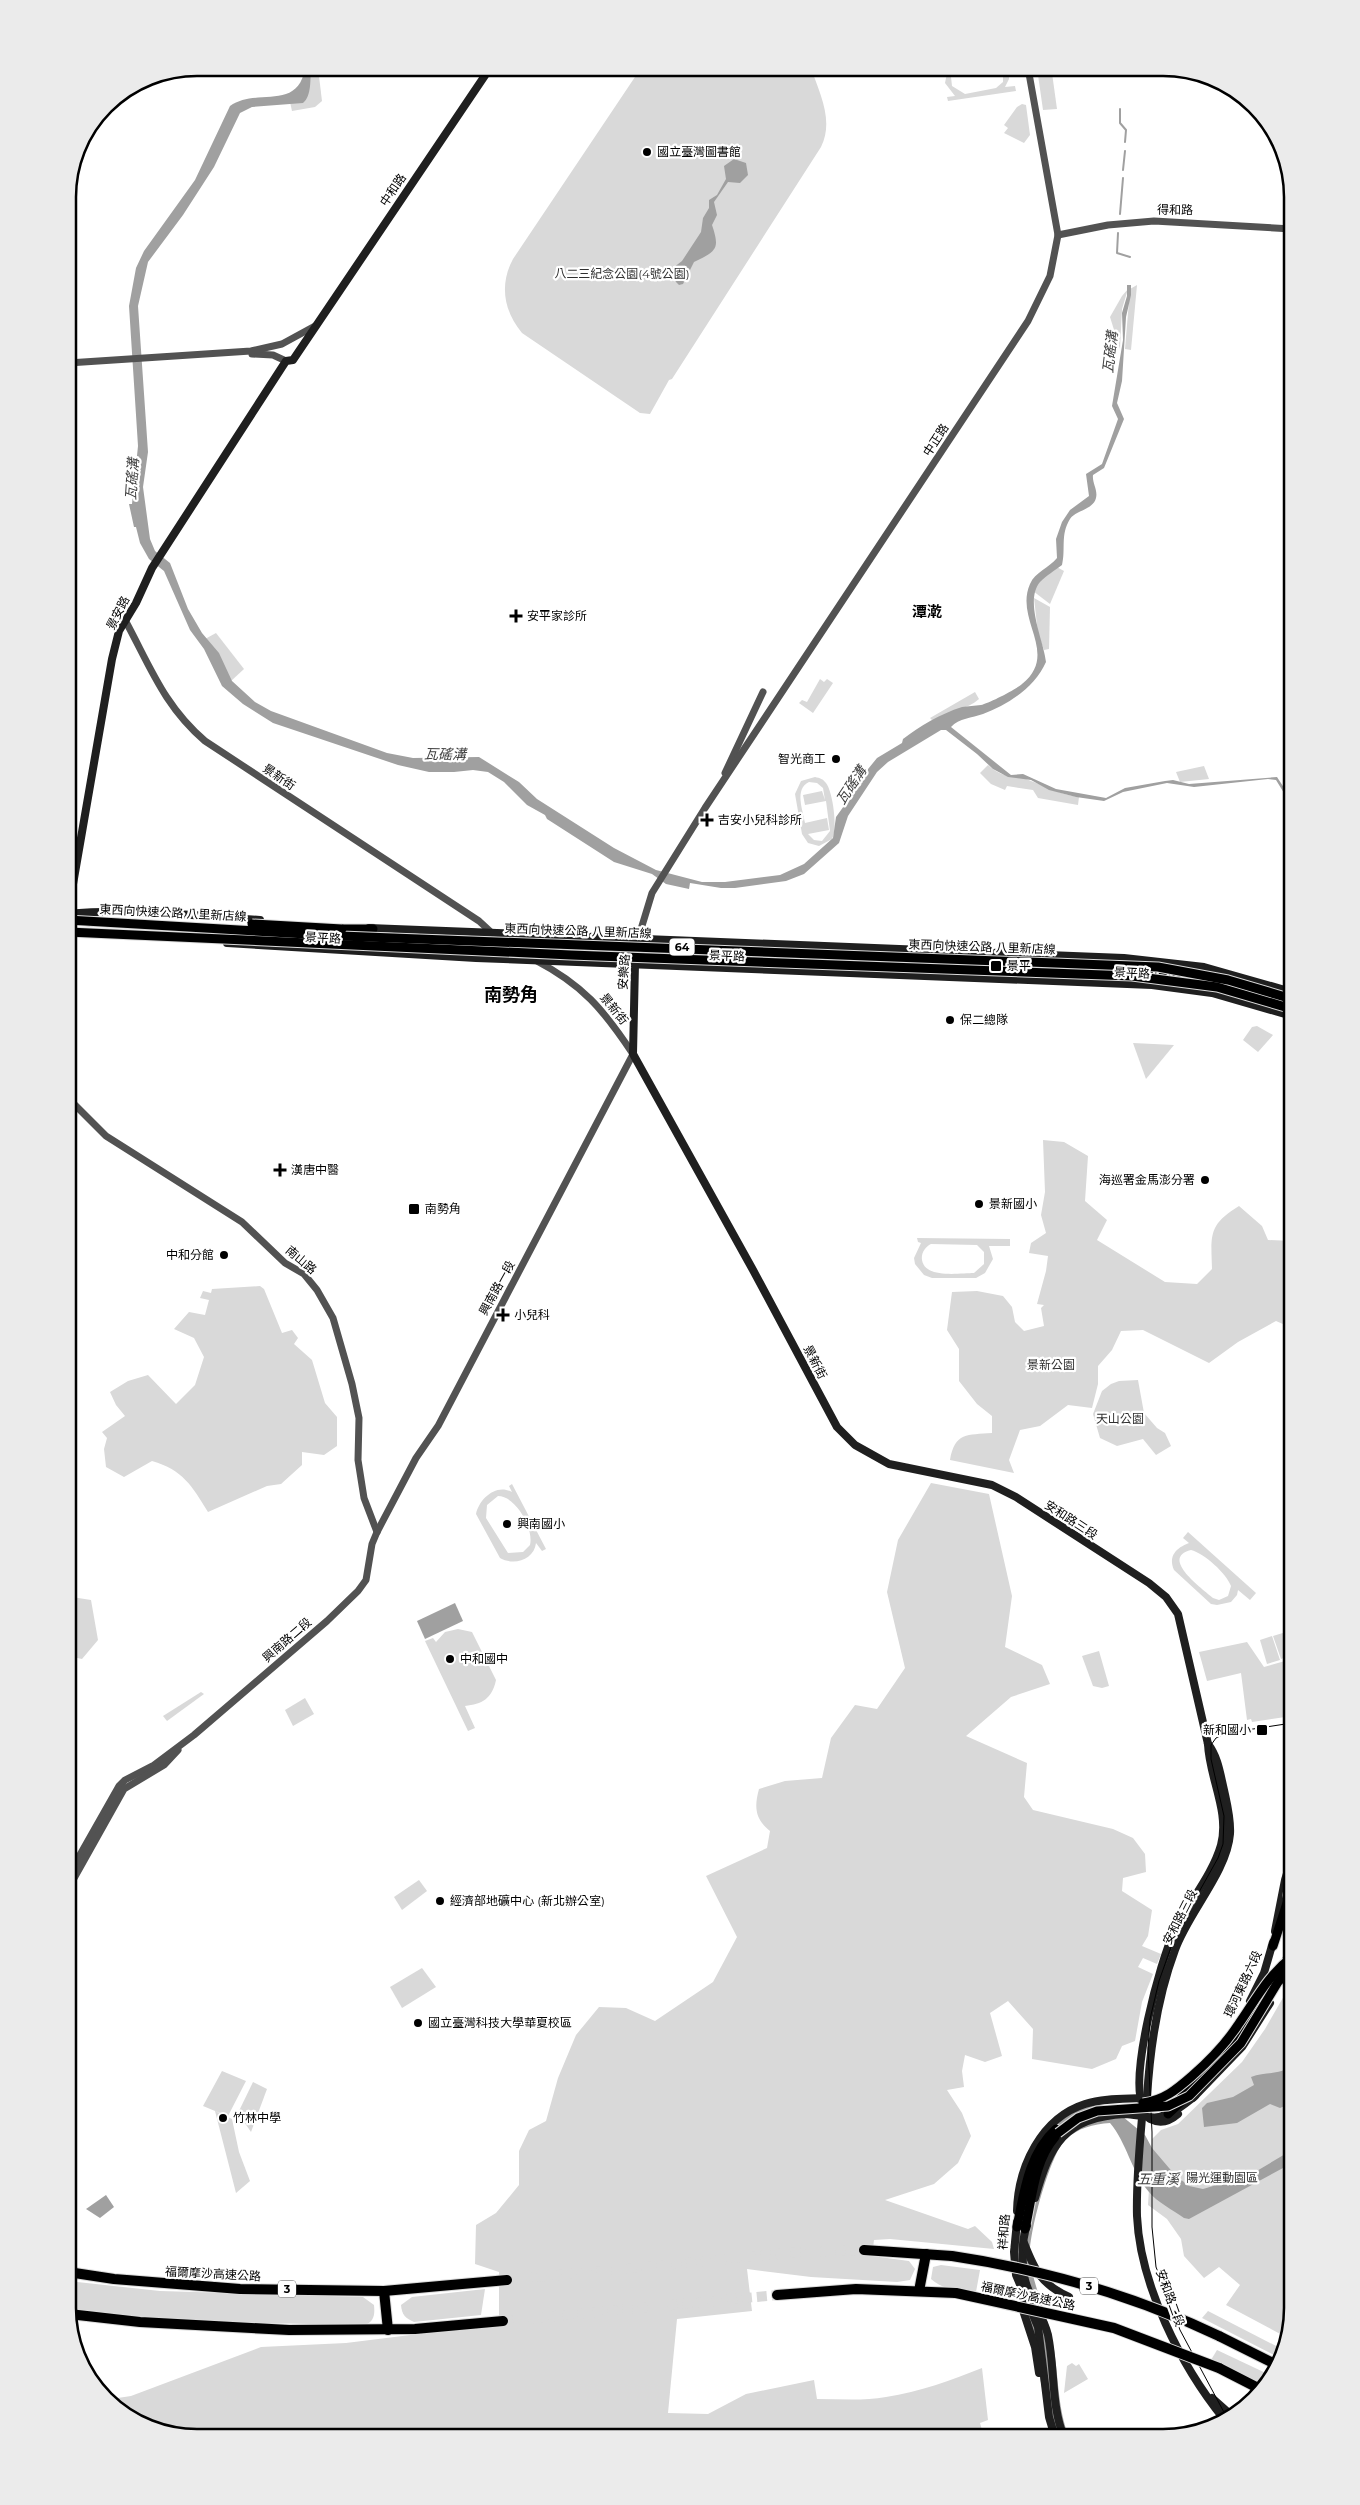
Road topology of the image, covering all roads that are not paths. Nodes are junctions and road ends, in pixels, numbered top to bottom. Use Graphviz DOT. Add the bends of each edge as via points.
graph roads {
  1 [pos="484,76"];
  2 [pos="1030,77"];
  3 [pos="1284,229"];
  4 [pos="1058,235"];
  5 [pos="315,326"];
  6 [pos="251,351"];
  7 [pos="224,353"];
  8 [pos="286,361"];
  9 [pos="77,363"];
  10 [pos="125,620"];
  11 [pos="763,692"];
  12 [pos="723,781"];
  13 [pos="77,864"];
  14 [pos="665,873"];
  15 [pos="77,913"];
  16 [pos="77,919"];
  17 [pos="77,919"];
  18 [pos="77,921"];
  19 [pos="373,929"];
  20 [pos="391,930"];
  21 [pos="77,933"];
  22 [pos="492,933"];
  23 [pos="77,934"];
  24 [pos="638,939"];
  25 [pos="535,960"];
  26 [pos="634,964"];
  27 [pos="1284,990"];
  28 [pos="1284,997"];
  29 [pos="1284,1007"];
  30 [pos="1284,1014"];
  31 [pos="633,1054"];
  32 [pos="77,1107"];
  33 [pos="983,1482"];
  34 [pos="377,1532"];
  35 [pos="181,1745"];
  36 [pos="76,1862"];
  37 [pos="76,1874"];
  38 [pos="1284,1885"];
  39 [pos="1284,1910"];
  40 [pos="1272,1950"];
  41 [pos="1284,1955"];
  42 [pos="1284,1966"];
  43 [pos="1284,1971"];
  44 [pos="1284,1972"];
  45 [pos="1274,1980"];
  46 [pos="1196,2084"];
  47 [pos="1195,2096"];
  48 [pos="1124,2099"];
  49 [pos="1142,2108"];
  50 [pos="1125,2114"];
  51 [pos="1168,2114"];
  52 [pos="1057,2131"];
  53 [pos="1021,2228"];
  54 [pos="1023,2239"];
  55 [pos="864,2250"];
  56 [pos="926,2254"];
  57 [pos="76,2273"];
  58 [pos="508,2280"];
  59 [pos="1020,2288"];
  60 [pos="384,2291"];
  61 [pos="919,2291"];
  62 [pos="777,2295"];
  63 [pos="1068,2298"];
  64 [pos="76,2315"];
  65 [pos="504,2321"];
  66 [pos="388,2330"];
  67 [pos="1271,2362"];
  68 [pos="1039,2373"];
  69 [pos="1255,2386"];
  70 [pos="1204,2392"];
  71 [pos="1226,2411"];
  72 [pos="1220,2414"];
  73 [pos="1053,2429"];
  74 [pos="1061,2429"];
  1 -- 5 [label="main road, 中和路"];
  2 -- 4 [label="street, 中正路"];
  3 -- 4 [label="street, 得和路" via="1154,221"];
  4 -- 12 [label="street, 中正路" via="1050,276 1028,321"];
  5 -- 6 [label="street, 中和路" via="282,344"];
  5 -- 8 [label="main road, 中和路" via="293,360"];
  6 -- 7 [label="street, 中和路"];
  6 -- 8 [label="street, 中和路" via="276,352"];
  7 -- 8 [label="street" via="265,354"];
  7 -- 9 [label="street, 中和路"];
  8 -- 10 [label="main road, 景安路" via="152,568"];
  10 -- 13 [label="main road, 景安路" via="112,659"];
  10 -- 22 [label="street, 景新街" via="166,698 178,716 205,741 464,911"];
  11 -- 12 [label="street"];
  12 -- 14 [label="street, 中正路"];
  14 -- 24 [label="street, 安樂路" via="652,893"];
  15 -- 19 [label="main road, 景平路" via="155,914"];
  16 -- 20 [label="main road, 景平路" via="85,923 356,941"];
  17 -- 19 [label="highway, bridge" via="94,916"];
  18 -- 28 [label="highway, 東西向快速公路 八里新店線 / 64, bridge" via="341,936 1158,967 1228,980"];
  19 -- 20 [label="main road, 景平路"];
  20 -- 22 [label="main road, 景平路"];
  21 -- 29 [label="highway, 東西向快速公路 八里新店線 / 64, bridge" via="1132,976 1217,987"];
  22 -- 24 [label="main road, 景平路"];
  22 -- 25 [label="main road, 景新街"];
  23 -- 25 [label="main road, 景平路"];
  24 -- 26 [label="street, 安樂路"];
  24 -- 27 [label="main road, 景平路" via="1150,960 1204,967"];
  25 -- 26 [label="main road, 景平路"];
  25 -- 31 [label="street, 景新街" via="583,989"];
  26 -- 30 [label="main road, 景平路" via="1152,985 1212,993"];
  26 -- 31 [label="main road, 安樂路"];
  31 -- 33 [label="main road, 景新街" via="837,1427 855,1445 889,1464"];
  31 -- 34 [label="street, 興南路一段" via="438,1426 416,1458"];
  32 -- 34 [label="street, 南山路" via="106,1136 242,1222 285,1263 304,1274 317,1290 333,1318 352,1384 364,1498"];
  33 -- 49 [label="main road, 安和路三段" via="1016,1498 1149,1582 1166,1597 1180,1621 1222,1817 1222,1844 1174,1932 1152,1998"];
  34 -- 35 [label="street, 興南路二段" via="366,1580 358,1591"];
  35 -- 36 [label="street, 興南路二段" via="119,1786"];
  35 -- 37 [label="street, 興南路二段" via="164,1765 124,1789"];
  38 -- 40 [label="main road, 環河東路六段"];
  39 -- 40 [label="highway"];
  40 -- 41 [label="main road"];
  40 -- 49 [label="main road, 環河東路六段" via="1251,1999 1228,2037 1174,2091"];
  42 -- 45 [label="highway, bridge"];
  43 -- 47 [label="main road" via="1251,2036"];
  44 -- 45 [label="highway, bridge"];
  45 -- 46 [label="highway, bridge" via="1227,2051"];
  45 -- 52 [label="highway, bridge" via="1226,2042 1172,2093 1151,2102 1088,2109"];
  45 -- 52 [label="highway, bridge" via="1241,2043 1189,2096 1162,2107 1097,2111"];
  46 -- 49 [label="highway" via="1168,2106"];
  46 -- 51 [label="highway"];
  47 -- 49 [label="main road" via="1182,2111 1165,2122 1157,2123"];
  47 -- 51 [label="main road"];
  48 -- 49 [label="main road, 祥和路"];
  48 -- 50 [label="main road"];
  48 -- 53 [label="main road, 祥和路" via="1095,2102 1071,2110 1043,2133 1030,2157 1018,2200"];
  49 -- 50 [label="main road, 祥和路"];
  49 -- 51 [label="main road" via="1157,2118"];
  49 -- 70 [label="main road, 安和路二段" via="1137,2203 1139,2233 1154,2293 1173,2337"];
  50 -- 53 [label="main road, 祥和路" via="1089,2120 1062,2138 1048,2157"];
  52 -- 53 [label="highway" via="1044,2140 1038,2152 1024,2196"];
  53 -- 54 [label="main road, 祥和路"];
  53 -- 59 [label="main road, 祥和路" via="1014,2252"];
  54 -- 63 [label="main road" via="1043,2281"];
  54 -- 74 [label="main road, 祥和路" via="1024,2274 1048,2337"];
  55 -- 56 [label="highway, 福爾摩沙高速公路 / 3"];
  56 -- 61 [label="highway"];
  56 -- 67 [label="highway, 福爾摩沙高速公路 / 3, bridge" via="1007,2264 1138,2300"];
  57 -- 60 [label="highway, 福爾摩沙高速公路 / 3" via="189,2286"];
  58 -- 60 [label="highway, 福爾摩沙高速公路 / 3"];
  59 -- 68 [label="main road" via="1019,2298 1035,2347"];
  59 -- 73 [label="main road, 祥和路" via="1041,2338"];
  60 -- 66 [label="highway"];
  61 -- 62 [label="highway, 福爾摩沙高速公路" via="856,2289"];
  61 -- 69 [label="highway, 福爾摩沙高速公路, bridge" via="956,2293 1114,2328 1219,2368"];
  64 -- 66 [label="highway" via="238,2328"];
  65 -- 66 [label="highway"];
  70 -- 71 [label="main road, 安和路二段"];
  70 -- 72 [label="main road, 安和路二段"];
}
